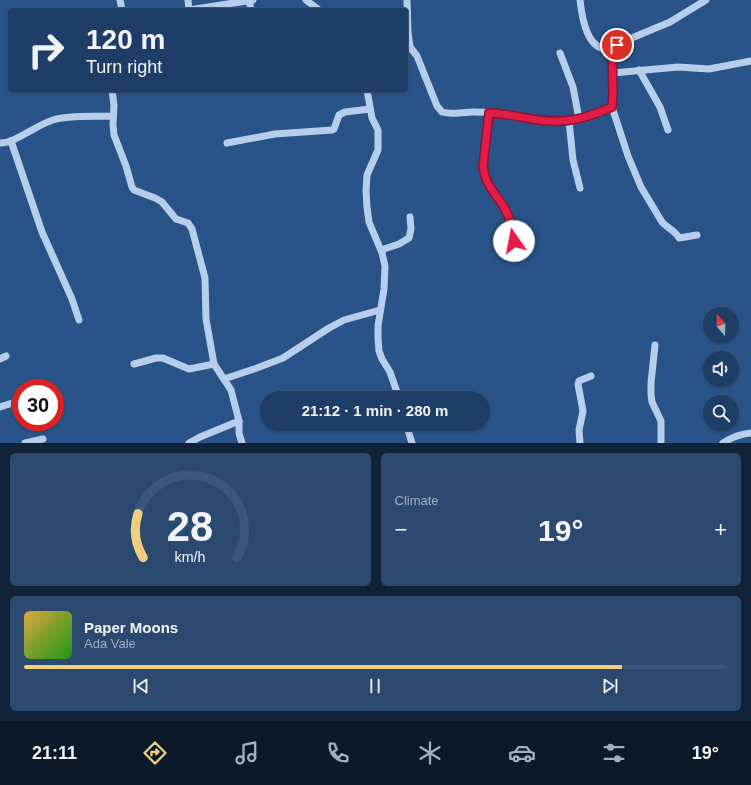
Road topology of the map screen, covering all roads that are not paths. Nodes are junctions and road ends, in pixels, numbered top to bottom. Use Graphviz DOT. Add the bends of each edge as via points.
graph roads {
  1 [pos="249,0"];
  2 [pos="253,0"];
  3 [pos="306,0"];
  4 [pos="580,0"];
  5 [pos="706,0"];
  6 [pos="233,1"];
  7 [pos="199,8"];
  8 [pos="316,8"];
  9 [pos="408,32"];
  10 [pos="408,47"];
  11 [pos="612,49"];
  12 [pos="560,53"];
  13 [pos="751,61"];
  14 [pos="639,70"];
  15 [pos="613,73"];
  16 [pos="112,92"];
  17 [pos="367,92"];
  18 [pos="612,107"];
  19 [pos="370,109"];
  20 [pos="489,113"];
  21 [pos="112,116"];
  22 [pos="579,119"];
  23 [pos="569,121"];
  24 [pos="668,130"];
  25 [pos="11,141"];
  26 [pos="227,143"];
  27 [pos="0,144"];
  28 [pos="580,188"];
  29 [pos="410,217"];
  30 [pos="697,235"];
  31 [pos="514,241"];
  32 [pos="381,250"];
  33 [pos="380,310"];
  34 [pos="79,320"];
  35 [pos="655,345"];
  36 [pos="134,364"];
  37 [pos="214,364"];
  38 [pos="591,376"];
  39 [pos="224,379"];
  40 [pos="397,391"];
  41 [pos="12,403"];
  42 [pos="0,407"];
  43 [pos="238,421"];
  44 [pos="408,431"];
  45 [pos="751,433"];
  46 [pos="43,439"];
  47 [pos="25,443"];
  48 [pos="189,443"];
  49 [pos="242,443"];
  50 [pos="412,443"];
  51 [pos="580,443"];
  52 [pos="661,443"];
  53 [pos="724,443"];
  1 -- 2 [label="street"];
  1 -- 6 [label="street"];
  3 -- 8 [label="street"];
  4 -- 11 [label="street" via="582,15 592,41 598,47"];
  5 -- 11 [label="street" via="670,22"];
  6 -- 7 [label="street"];
  9 -- 10 [label="street"];
  10 -- 20 [label="street" via="417,56 437,106 442,112"];
  11 -- 15 [label="street"];
  12 -- 22 [label="street" via="573,87"];
  13 -- 14 [label="street" via="709,69 678,67"];
  14 -- 15 [label="street"];
  14 -- 24 [label="street" via="660,107"];
  15 -- 18 [label="street"];
  16 -- 21 [label="street"];
  17 -- 19 [label="street"];
  18 -- 22 [label="street"];
  18 -- 30 [label="street" via="628,156 652,207 678,238"];
  19 -- 26 [label="street" via="339,115 332,130 275,134"];
  19 -- 32 [label="street" via="378,130 378,150 367,174 367,207 369,222"];
  20 -- 23 [label="street"];
  20 -- 31 [label="street" via="484,173 491,190 506,211"];
  21 -- 25 [label="street" via="55,119"];
  21 -- 37 [label="street" via="114,135 134,190 162,202 176,219 188,222 192,229 205,278 206,319"];
  22 -- 23 [label="street"];
  23 -- 28 [label="street" via="574,165"];
  25 -- 27 [label="street"];
  25 -- 34 [label="street" via="42,232"];
  29 -- 32 [label="street" via="409,238"];
  32 -- 33 [label="street" via="385,278"];
  33 -- 39 [label="street" via="344,320 283,358"];
  33 -- 40 [label="street" via="379,351"];
  35 -- 52 [label="street" via="651,394 661,421"];
  36 -- 37 [label="street" via="163,358 189,369"];
  37 -- 39 [label="street"];
  38 -- 51 [label="street" via="578,384 583,411 579,430"];
  39 -- 43 [label="street" via="231,390"];
  41 -- 42 [label="street"];
  43 -- 48 [label="street"];
  43 -- 49 [label="street"];
  44 -- 50 [label="street"];
  45 -- 53 [label="street" via="729,438"];
  46 -- 47 [label="street"];
}
